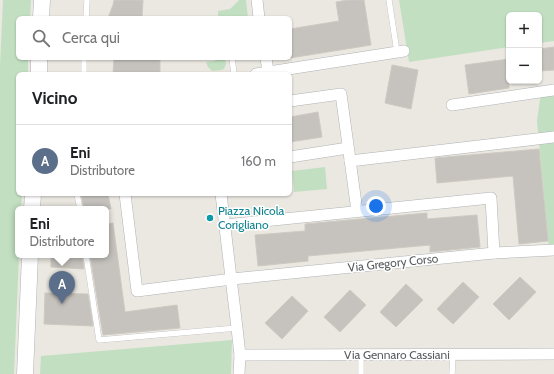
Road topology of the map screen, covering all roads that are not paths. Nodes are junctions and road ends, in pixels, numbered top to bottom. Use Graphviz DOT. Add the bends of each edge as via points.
graph roads {
  1 [pos="42,0"];
  2 [pos="87,0"];
  3 [pos="256,0"];
  4 [pos="389,0"];
  5 [pos="41,16"];
  6 [pos="86,16"];
  7 [pos="259,16"];
  8 [pos="400,52"];
  9 [pos="40,60"];
  10 [pos="84,60"];
  11 [pos="232,60"];
  12 [pos="266,60"];
  13 [pos="39,72"];
  14 [pos="84,72"];
  15 [pos="234,72"];
  16 [pos="268,72"];
  17 [pos="554,90"];
  18 [pos="292,101"];
  19 [pos="452,105"];
  20 [pos="554,136"];
  21 [pos="348,148"];
  22 [pos="292,157"];
  23 [pos="350,161"];
  24 [pos="33,196"];
  25 [pos="77,196"];
  26 [pos="125,196"];
  27 [pos="221,196"];
  28 [pos="32,206"];
  29 [pos="79,206"];
  30 [pos="357,211"];
  31 [pos="225,225"];
  32 [pos="554,250"];
  33 [pos="494,253"];
  34 [pos="30,258"];
  35 [pos="86,258"];
  36 [pos="232,279"];
  37 [pos="237,328"];
  38 [pos="454,354"];
  39 [pos="554,354"];
  40 [pos="240,355"];
  41 [pos="361,355"];
  42 [pos="25,374"];
  43 [pos="239,374"];
  44 [pos="361,374"];
  45 [pos="452,374"];
  1 -- 5 [label="street"];
  2 -- 6 [label="lane"];
  3 -- 7 [label="street"];
  4 -- 8 [label="lane"];
  8 -- 16 [label="street"];
  9 -- 13 [label="street"];
  10 -- 14 [label="lane"];
  11 -- 15 [label="lane"];
  12 -- 16 [label="street"];
  17 -- 19 [label="street"];
  18 -- 21 [label="street" via="341,94"];
  20 -- 23 [label="street"];
  21 -- 22 [label="street"];
  21 -- 23 [label="street"];
  23 -- 30 [label="street"];
  24 -- 28 [label="street"];
  25 -- 29 [label="lane"];
  26 -- 36 [label="street" via="137,291"];
  27 -- 31 [label="street"];
  30 -- 31 [label="street"];
  30 -- 33 [label="street" via="491,198"];
  31 -- 36 [label="street"];
  32 -- 33 [label="street, Via Gregory Corso"];
  33 -- 36 [label="street, Via Gregory Corso"];
  34 -- 42 [label="street"];
  35 -- 37 [label="lane" via="99,340"];
  36 -- 37 [label="street"];
  37 -- 40 [label="street"];
  38 -- 39 [label="street, Via Gennaro Cassiani"];
  38 -- 41 [label="street, Via Gennaro Cassiani"];
  38 -- 45 [label="lane"];
  40 -- 41 [label="street, Via Gennaro Cassiani"];
  40 -- 43 [label="street"];
  41 -- 44 [label="lane"];
}
